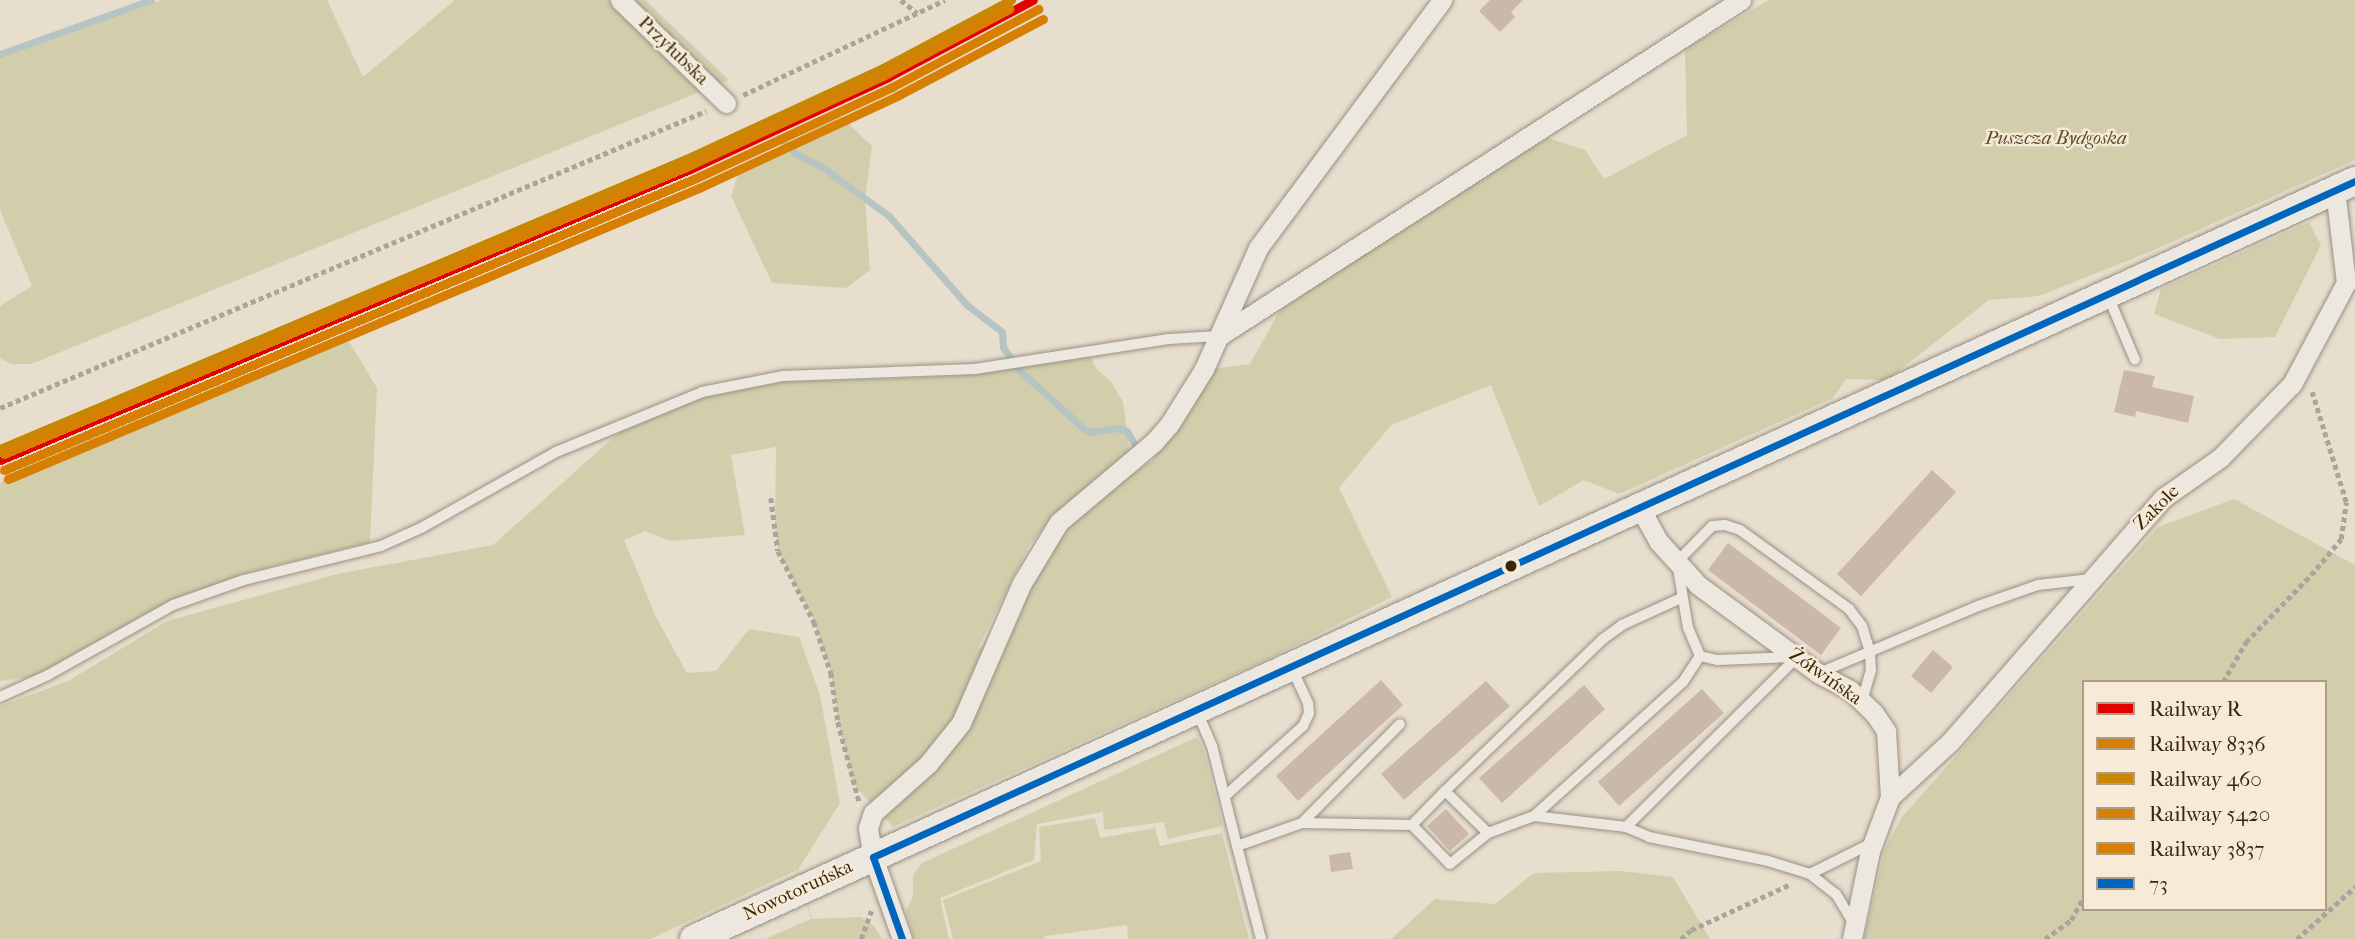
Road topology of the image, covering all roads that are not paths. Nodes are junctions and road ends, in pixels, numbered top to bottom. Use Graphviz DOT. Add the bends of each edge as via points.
graph roads {
  1 [pos="620,0"];
  2 [pos="1442,0"];
  3 [pos="1741,0"];
  4 [pos="726,103"];
  5 [pos="2345,185"];
  6 [pos="2351,282"];
  7 [pos="2107,294"];
  8 [pos="1219,336"];
  9 [pos="2135,360"];
  10 [pos="1640,508"];
  11 [pos="1677,562"];
  12 [pos="2092,579"];
  13 [pos="1681,598"];
  14 [pos="1870,653"];
  15 [pos="1700,656"];
  16 [pos="1797,657"];
  17 [pos="1291,667"];
  18 [pos="1818,673"];
  19 [pos="0,697"];
  20 [pos="1862,702"];
  21 [pos="1197,710"];
  22 [pos="1400,724"];
  23 [pos="1445,791"];
  24 [pos="1225,796"];
  25 [pos="1890,797"];
  26 [pos="1534,816"];
  27 [pos="1302,823"];
  28 [pos="1412,825"];
  29 [pos="1626,827"];
  30 [pos="1488,833"];
  31 [pos="1873,842"];
  32 [pos="1237,846"];
  33 [pos="873,857"];
  34 [pos="1810,874"];
  35 [pos="1853,932"];
  36 [pos="694,939"];
  37 [pos="902,939"];
  38 [pos="1261,939"];
  1 -- 4 [label="street, Przyłubska"];
  2 -- 8 [label="street" via="1279,215 1241,281"];
  3 -- 8 [label="street"];
  5 -- 6 [label="street, Zakole"];
  5 -- 7 [label="main road, Nowotoruńska"];
  6 -- 12 [label="street, Zakole" via="2292,384 2220,458 2164,498"];
  7 -- 9 [label="lane"];
  7 -- 10 [label="main road, Nowotoruńska"];
  8 -- 19 [label="lane" via="1169,339 975,369 783,376 702,392 556,452 381,546 244,580 173,605"];
  8 -- 33 [label="street" via="1169,425 1059,522 1022,583 961,723 928,764 873,813 868,828"];
  10 -- 11 [label="street, Żółwińska" via="1659,542"];
  10 -- 17 [label="main road, Nowotoruńska"];
  11 -- 13 [label="lane"];
  11 -- 14 [label="lane" via="1712,526 1741,530 1849,609 1862,626"];
  11 -- 16 [label="street, Żółwińska" via="1698,585"];
  12 -- 14 [label="lane" via="2038,586 1978,606"];
  12 -- 25 [label="street, Zakole" via="1950,742"];
  13 -- 15 [label="lane"];
  13 -- 23 [label="lane" via="1622,625 1603,639"];
  14 -- 18 [label="lane"];
  14 -- 20 [label="lane" via="1871,670"];
  15 -- 16 [label="lane" via="1718,660"];
  15 -- 26 [label="lane" via="1683,682"];
  16 -- 18 [label="street, Żółwińska"];
  16 -- 29 [label="lane"];
  17 -- 21 [label="main road, Nowotoruńska"];
  17 -- 24 [label="lane" via="1308,704 1303,726"];
  18 -- 20 [label="street, Żółwińska"];
  20 -- 25 [label="street, Żółwińska" via="1886,731"];
  21 -- 24 [label="lane"];
  21 -- 33 [label="main road, Nowotoruńska"];
  22 -- 27 [label="lane"];
  23 -- 28 [label="lane"];
  23 -- 30 [label="lane"];
  24 -- 32 [label="lane"];
  25 -- 31 [label="street, Żółwińska"];
  26 -- 29 [label="lane"];
  26 -- 30 [label="lane"];
  27 -- 28 [label="lane"];
  27 -- 32 [label="lane"];
  28 -- 30 [label="lane" via="1450,864"];
  29 -- 34 [label="lane" via="1649,837"];
  31 -- 34 [label="lane"];
  31 -- 35 [label="street, Żółwińska"];
  32 -- 38 [label="lane"];
  33 -- 36 [label="main road, Nowotoruńska"];
  33 -- 37 [label="street"];
  34 -- 35 [label="lane" via="1836,894"];
}
